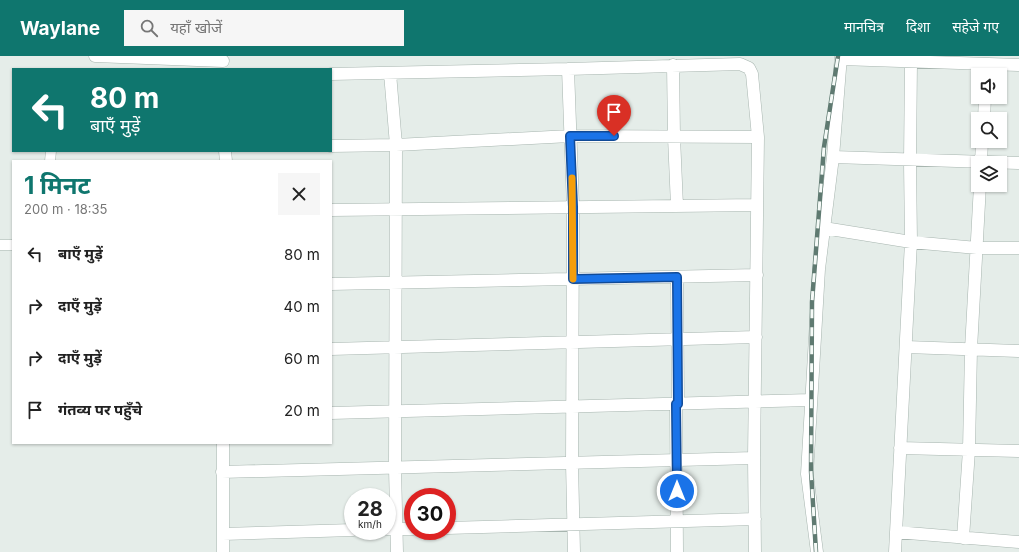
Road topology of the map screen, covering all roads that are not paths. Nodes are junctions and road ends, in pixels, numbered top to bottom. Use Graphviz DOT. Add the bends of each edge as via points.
graph roads {
  1 [pos="95,56"];
  2 [pos="841,57"];
  3 [pos="740,60"];
  4 [pos="911,61"];
  5 [pos="223,62"];
  6 [pos="674,65"];
  7 [pos="1019,65"];
  8 [pos="978,68"];
  9 [pos="995,68"];
  10 [pos="568,69"];
  11 [pos="332,74"];
  12 [pos="390,74"];
  13 [pos="570,136"];
  14 [pos="674,137"];
  15 [pos="758,138"];
  16 [pos="396,145"];
  17 [pos="332,146"];
  18 [pos="833,157"];
  19 [pos="910,160"];
  20 [pos="971,163"];
  21 [pos="1007,163"];
  22 [pos="1019,163"];
  23 [pos="980,192"];
  24 [pos="757,205"];
  25 [pos="677,206"];
  26 [pos="573,207"];
  27 [pos="332,210"];
  28 [pos="396,210"];
  29 [pos="824,228"];
  30 [pos="911,242"];
  31 [pos="0,245"];
  32 [pos="12,245"];
  33 [pos="977,248"];
  34 [pos="1019,248"];
  35 [pos="757,276"];
  36 [pos="677,277"];
  37 [pos="573,279"];
  38 [pos="396,283"];
  39 [pos="332,284"];
  40 [pos="756,337"];
  41 [pos="678,339"];
  42 [pos="573,342"];
  43 [pos="396,347"];
  44 [pos="906,347"];
  45 [pos="332,349"];
  46 [pos="971,349"];
  47 [pos="1019,351"];
  48 [pos="811,400"];
  49 [pos="756,402"];
  50 [pos="678,404"];
  51 [pos="573,407"];
  52 [pos="396,411"];
  53 [pos="332,412"];
  54 [pos="223,444"];
  55 [pos="900,448"];
  56 [pos="968,450"];
  57 [pos="1019,451"];
  58 [pos="754,458"];
  59 [pos="677,460"];
  60 [pos="572,463"];
  61 [pos="395,468"];
  62 [pos="222,472"];
  63 [pos="394,488"];
  64 [pos="755,519"];
  65 [pos="677,521"];
  66 [pos="573,524"];
  67 [pos="456,528"];
  68 [pos="344,530"];
  69 [pos="896,532"];
  70 [pos="223,534"];
  71 [pos="963,538"];
  72 [pos="394,540"];
  73 [pos="1019,542"];
  74 [pos="223,552"];
  75 [pos="397,552"];
  76 [pos="574,552"];
  77 [pos="677,552"];
  78 [pos="755,552"];
  79 [pos="817,552"];
  80 [pos="895,552"];
  81 [pos="1019,552"];
  1 -- 5 [label="street"];
  2 -- 4 [label="street"];
  2 -- 18 [label="street"];
  3 -- 6 [label="street"];
  3 -- 15 [label="street" via="752,74"];
  4 -- 8 [label="street"];
  4 -- 19 [label="street"];
  6 -- 10 [label="street"];
  6 -- 14 [label="street"];
  7 -- 9 [label="street"];
  10 -- 12 [label="street"];
  10 -- 13 [label="street"];
  11 -- 12 [label="street"];
  12 -- 16 [label="street"];
  13 -- 14 [label="street"];
  13 -- 16 [label="street"];
  13 -- 26 [label="street"];
  14 -- 15 [label="street"];
  14 -- 25 [label="street"];
  15 -- 24 [label="street"];
  16 -- 17 [label="street"];
  16 -- 28 [label="street"];
  18 -- 19 [label="street"];
  18 -- 29 [label="street"];
  19 -- 20 [label="street"];
  19 -- 30 [label="street"];
  21 -- 22 [label="street"];
  23 -- 33 [label="street"];
  24 -- 25 [label="street"];
  24 -- 35 [label="street"];
  25 -- 26 [label="street"];
  26 -- 28 [label="street"];
  26 -- 37 [label="street"];
  27 -- 28 [label="street"];
  28 -- 38 [label="street"];
  29 -- 30 [label="street"];
  29 -- 48 [label="street"];
  30 -- 33 [label="street"];
  30 -- 44 [label="street"];
  31 -- 32 [label="lane"];
  33 -- 34 [label="street"];
  33 -- 46 [label="street"];
  35 -- 36 [label="street"];
  35 -- 40 [label="street"];
  36 -- 37 [label="street"];
  36 -- 41 [label="street"];
  37 -- 38 [label="street"];
  37 -- 42 [label="street"];
  38 -- 39 [label="street"];
  38 -- 43 [label="street"];
  40 -- 41 [label="street"];
  40 -- 49 [label="street"];
  41 -- 42 [label="street"];
  41 -- 50 [label="street"];
  42 -- 43 [label="street"];
  42 -- 51 [label="street"];
  43 -- 45 [label="street"];
  43 -- 52 [label="street"];
  44 -- 46 [label="street"];
  44 -- 55 [label="street"];
  46 -- 47 [label="street"];
  46 -- 56 [label="street"];
  48 -- 49 [label="street"];
  48 -- 79 [label="street" via="807,474"];
  49 -- 50 [label="street"];
  49 -- 58 [label="street"];
  50 -- 51 [label="street"];
  50 -- 59 [label="street"];
  51 -- 52 [label="street"];
  51 -- 60 [label="street"];
  52 -- 53 [label="street"];
  52 -- 61 [label="street"];
  54 -- 62 [label="street"];
  55 -- 56 [label="street"];
  55 -- 69 [label="street"];
  56 -- 57 [label="street"];
  56 -- 71 [label="street"];
  58 -- 59 [label="street"];
  58 -- 64 [label="street"];
  59 -- 60 [label="street"];
  59 -- 65 [label="street"];
  60 -- 61 [label="street"];
  60 -- 66 [label="street"];
  61 -- 62 [label="street"];
  61 -- 63 [label="street"];
  62 -- 70 [label="street"];
  64 -- 65 [label="street"];
  64 -- 78 [label="street"];
  65 -- 66 [label="street"];
  65 -- 77 [label="street"];
  66 -- 67 [label="street"];
  66 -- 76 [label="street"];
  68 -- 70 [label="street"];
  69 -- 71 [label="street"];
  69 -- 80 [label="street"];
  70 -- 74 [label="street"];
  71 -- 73 [label="street"];
  72 -- 75 [label="street"];
  73 -- 81 [label="street"];
}
